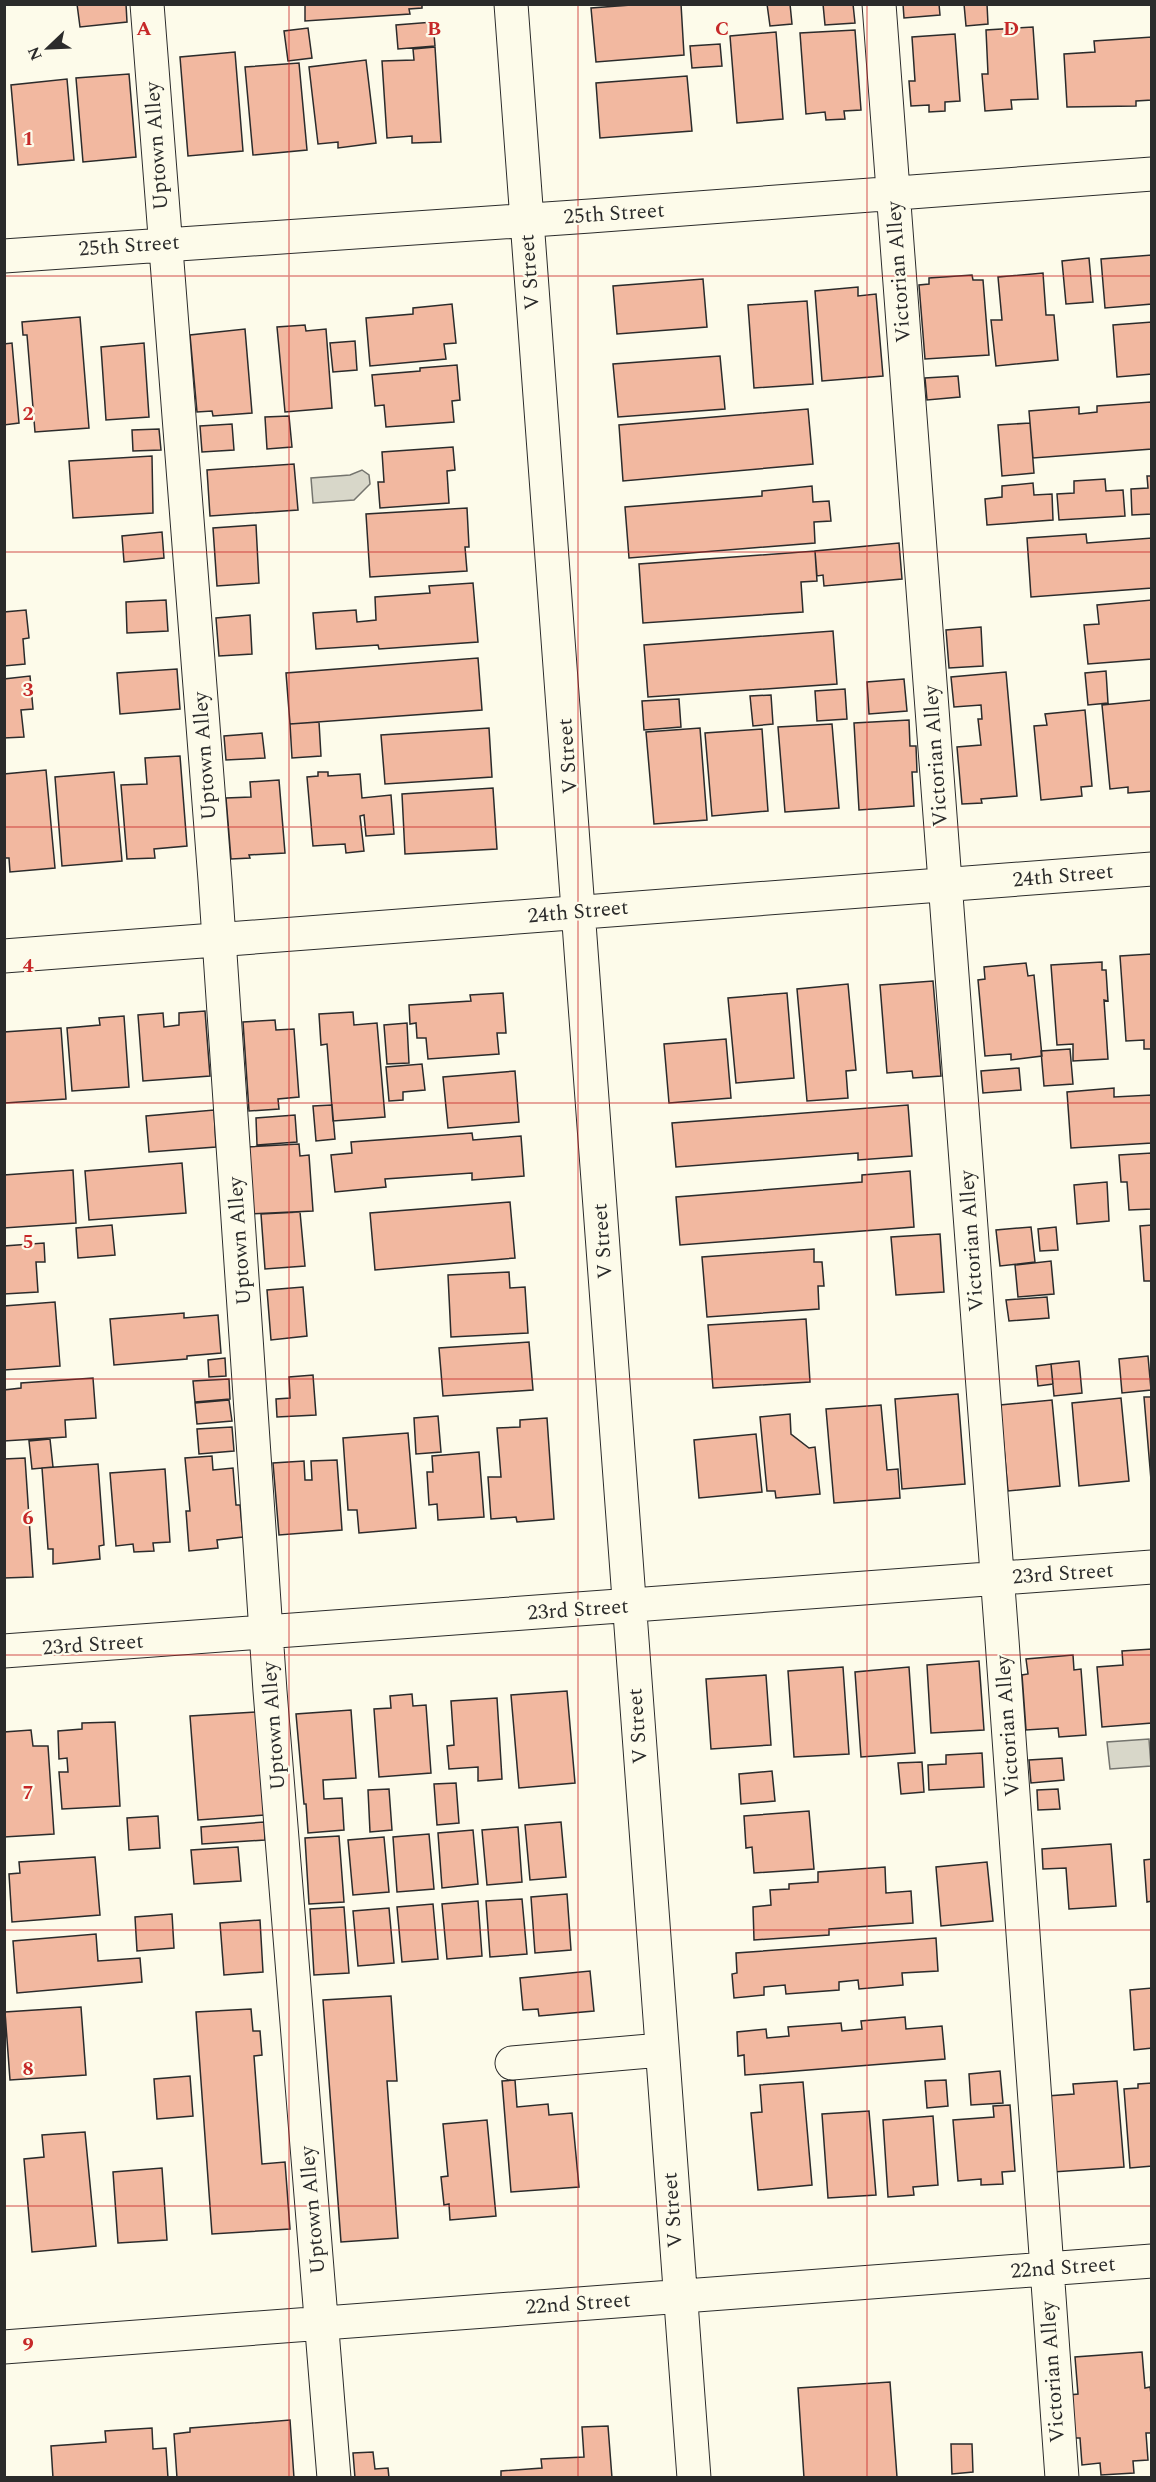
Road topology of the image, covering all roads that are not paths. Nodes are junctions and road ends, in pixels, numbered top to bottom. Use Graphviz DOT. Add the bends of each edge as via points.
graph roads {
  1 [pos="147,4"];
  2 [pos="511,4"];
  3 [pos="879,4"];
  4 [pos="1152,174"];
  5 [pos="893,193"];
  6 [pos="526,220"];
  7 [pos="165,244"];
  8 [pos="4,255"];
  9 [pos="1152,869"];
  10 [pos="946,886"];
  11 [pos="580,911"];
  12 [pos="219,941"];
  13 [pos="4,956"];
  14 [pos="1152,1567"];
  15 [pos="997,1579"];
  16 [pos="630,1606"];
  17 [pos="267,1632"];
  18 [pos="4,1651"];
  19 [pos="661,2050"];
  20 [pos="512,2063"];
  21 [pos="1152,2261"];
  22 [pos="1046,2269"];
  23 [pos="680,2297"];
  24 [pos="322,2322"];
  25 [pos="4,2347"];
  26 [pos="334,2478"];
  27 [pos="694,2478"];
  28 [pos="1062,2478"];
  1 -- 7 [label="street, Uptown Alley"];
  2 -- 6 [label="street, V Street"];
  3 -- 5 [label="street, Victorian Alley"];
  4 -- 5 [label="street, 25th Street"];
  5 -- 6 [label="street, 25th Street"];
  5 -- 10 [label="street, Victorian Alley"];
  6 -- 7 [label="street, 25th Street"];
  6 -- 11 [label="street, V Street"];
  7 -- 8 [label="street, 25th Street"];
  7 -- 12 [label="street, Uptown Alley"];
  9 -- 10 [label="street, 24th Street"];
  10 -- 11 [label="street, 24th Street"];
  10 -- 15 [label="street, Victorian Alley"];
  11 -- 12 [label="street, 24th Street"];
  11 -- 16 [label="street, V Street"];
  12 -- 13 [label="street, 24th Street"];
  12 -- 17 [label="street, Uptown Alley"];
  14 -- 15 [label="street, 23rd Street"];
  15 -- 16 [label="street, 23rd Street"];
  15 -- 22 [label="street, Victorian Alley"];
  16 -- 17 [label="street, 23rd Street"];
  16 -- 19 [label="street, V Street"];
  17 -- 18 [label="street, 23rd Street"];
  17 -- 24 [label="street, Uptown Alley"];
  19 -- 20 [label="street"];
  19 -- 23 [label="street, V Street"];
  21 -- 22 [label="street, 22nd Street"];
  22 -- 23 [label="street, 22nd Street"];
  22 -- 28 [label="street, Victorian Alley"];
  23 -- 24 [label="street, 22nd Street"];
  23 -- 27 [label="street, V Street"];
  24 -- 25 [label="street, 22nd Street"];
  24 -- 26 [label="street, Uptown Alley"];
}
